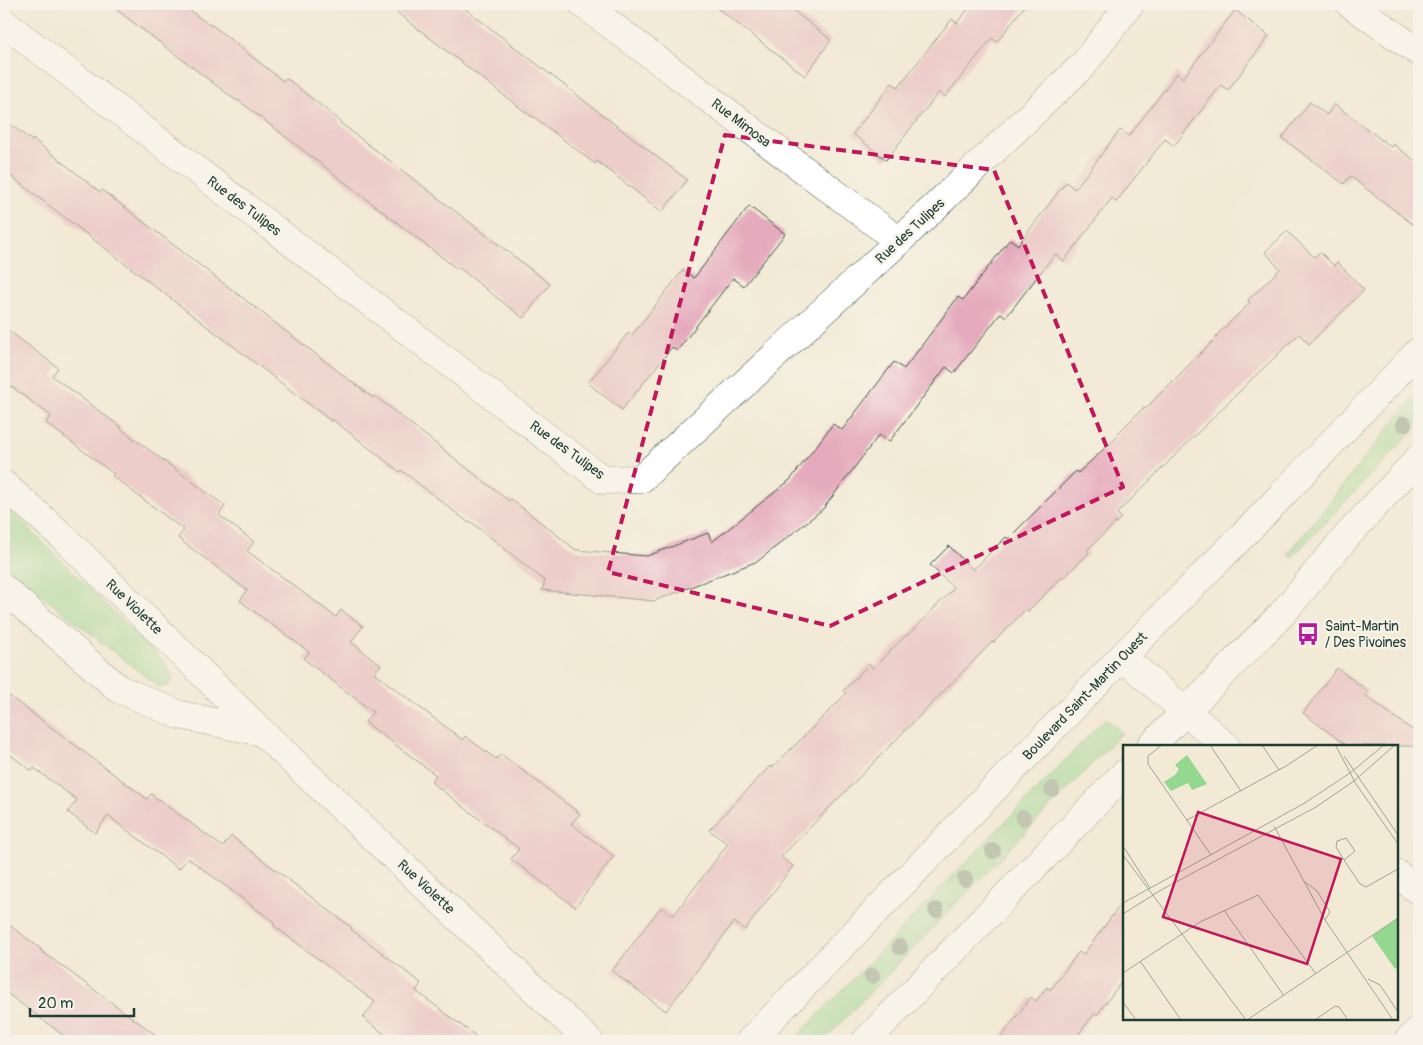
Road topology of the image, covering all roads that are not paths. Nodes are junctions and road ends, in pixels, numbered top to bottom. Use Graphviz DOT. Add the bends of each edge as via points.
graph roads {
  1 [pos="583,4"];
  2 [pos="1130,4"];
  3 [pos="1350,4"];
  4 [pos="4,23"];
  5 [pos="1419,52"];
  6 [pos="899,242"];
  7 [pos="1419,351"];
  8 [pos="1419,458"];
  9 [pos="4,485"];
  10 [pos="4,589"];
  11 [pos="1122,657"];
  12 [pos="1185,712"];
  13 [pos="262,732"];
  14 [pos="1152,745"];
  15 [pos="1225,745"];
  16 [pos="1123,775"];
  17 [pos="1398,875"];
  18 [pos="1419,891"];
  19 [pos="1419,1030"];
  20 [pos="589,1041"];
  21 [pos="750,1041"];
  22 [pos="866,1041"];
  23 [pos="1408,1041"];
  1 -- 6 [label="street, Rue Mimosa"];
  2 -- 6 [label="street, Rue des Tulipes" via="1084,65"];
  3 -- 5 [label="street"];
  4 -- 6 [label="street, Rue des Tulipes" via="603,480 640,479"];
  7 -- 11 [label="street, Boulevard Saint-Martin Ouest"];
  8 -- 12 [label="street" via="1346,537 1282,614"];
  9 -- 13 [label="street, Rue Violette" via="61,536"];
  10 -- 13 [label="street" via="119,689 180,715"];
  11 -- 12 [label="street"];
  11 -- 21 [label="street, Boulevard Saint-Martin Ouest"];
  12 -- 14 [label="street"];
  12 -- 15 [label="street"];
  13 -- 20 [label="street, Rue Violette"];
  16 -- 22 [label="street"];
  17 -- 18 [label="street"];
  19 -- 23 [label="street"];
}
